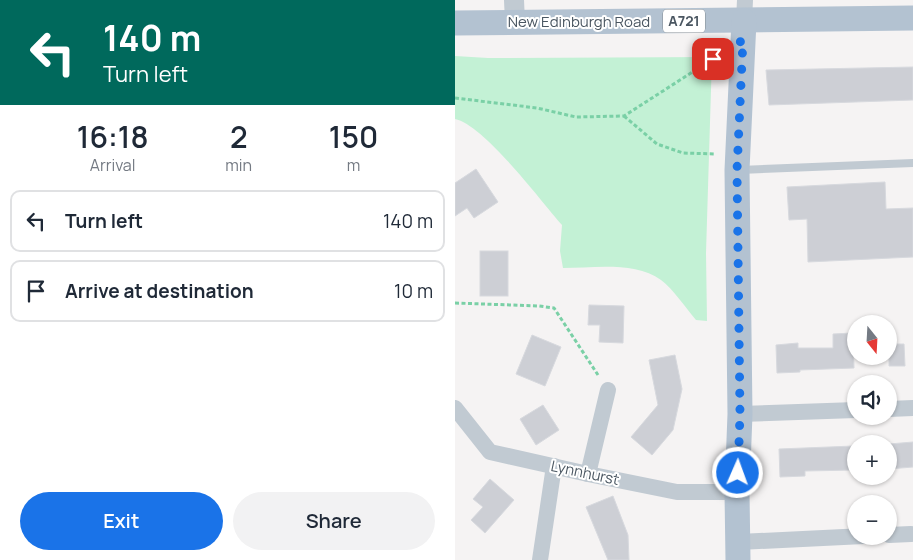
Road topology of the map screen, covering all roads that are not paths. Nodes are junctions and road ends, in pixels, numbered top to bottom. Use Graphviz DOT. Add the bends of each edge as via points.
graph roads {
  1 [pos="515,11"];
  2 [pos="913,18"];
  3 [pos="744,20"];
  4 [pos="455,23"];
  5 [pos="738,163"];
  6 [pos="913,163"];
  7 [pos="608,390"];
  8 [pos="455,408"];
  9 [pos="913,408"];
  10 [pos="897,409"];
  11 [pos="847,410"];
  12 [pos="740,414"];
  13 [pos="554,466"];
  14 [pos="588,474"];
  15 [pos="737,492"];
  16 [pos="911,534"];
  17 [pos="897,535"];
  18 [pos="847,538"];
  19 [pos="738,551"];
  20 [pos="540,560"];
  1 -- 3 [label="main road, New Edinburgh Road / A721"];
  1 -- 4 [label="main road, New Edinburgh Road / A721"];
  2 -- 3 [label="main road, New Edinburgh Road / A721"];
  3 -- 5 [label="main road"];
  5 -- 6 [label="lane"];
  5 -- 12 [label="main road"];
  7 -- 14 [label="street"];
  8 -- 13 [label="street, Lynnhurst" via="490,452"];
  9 -- 10 [label="street"];
  11 -- 12 [label="street"];
  12 -- 15 [label="main road"];
  13 -- 14 [label="street, Lynnhurst"];
  13 -- 20 [label="street"];
  14 -- 15 [label="street, Lynnhurst" via="677,492"];
  15 -- 19 [label="main road"];
  16 -- 17 [label="street"];
  18 -- 19 [label="street"];
}
